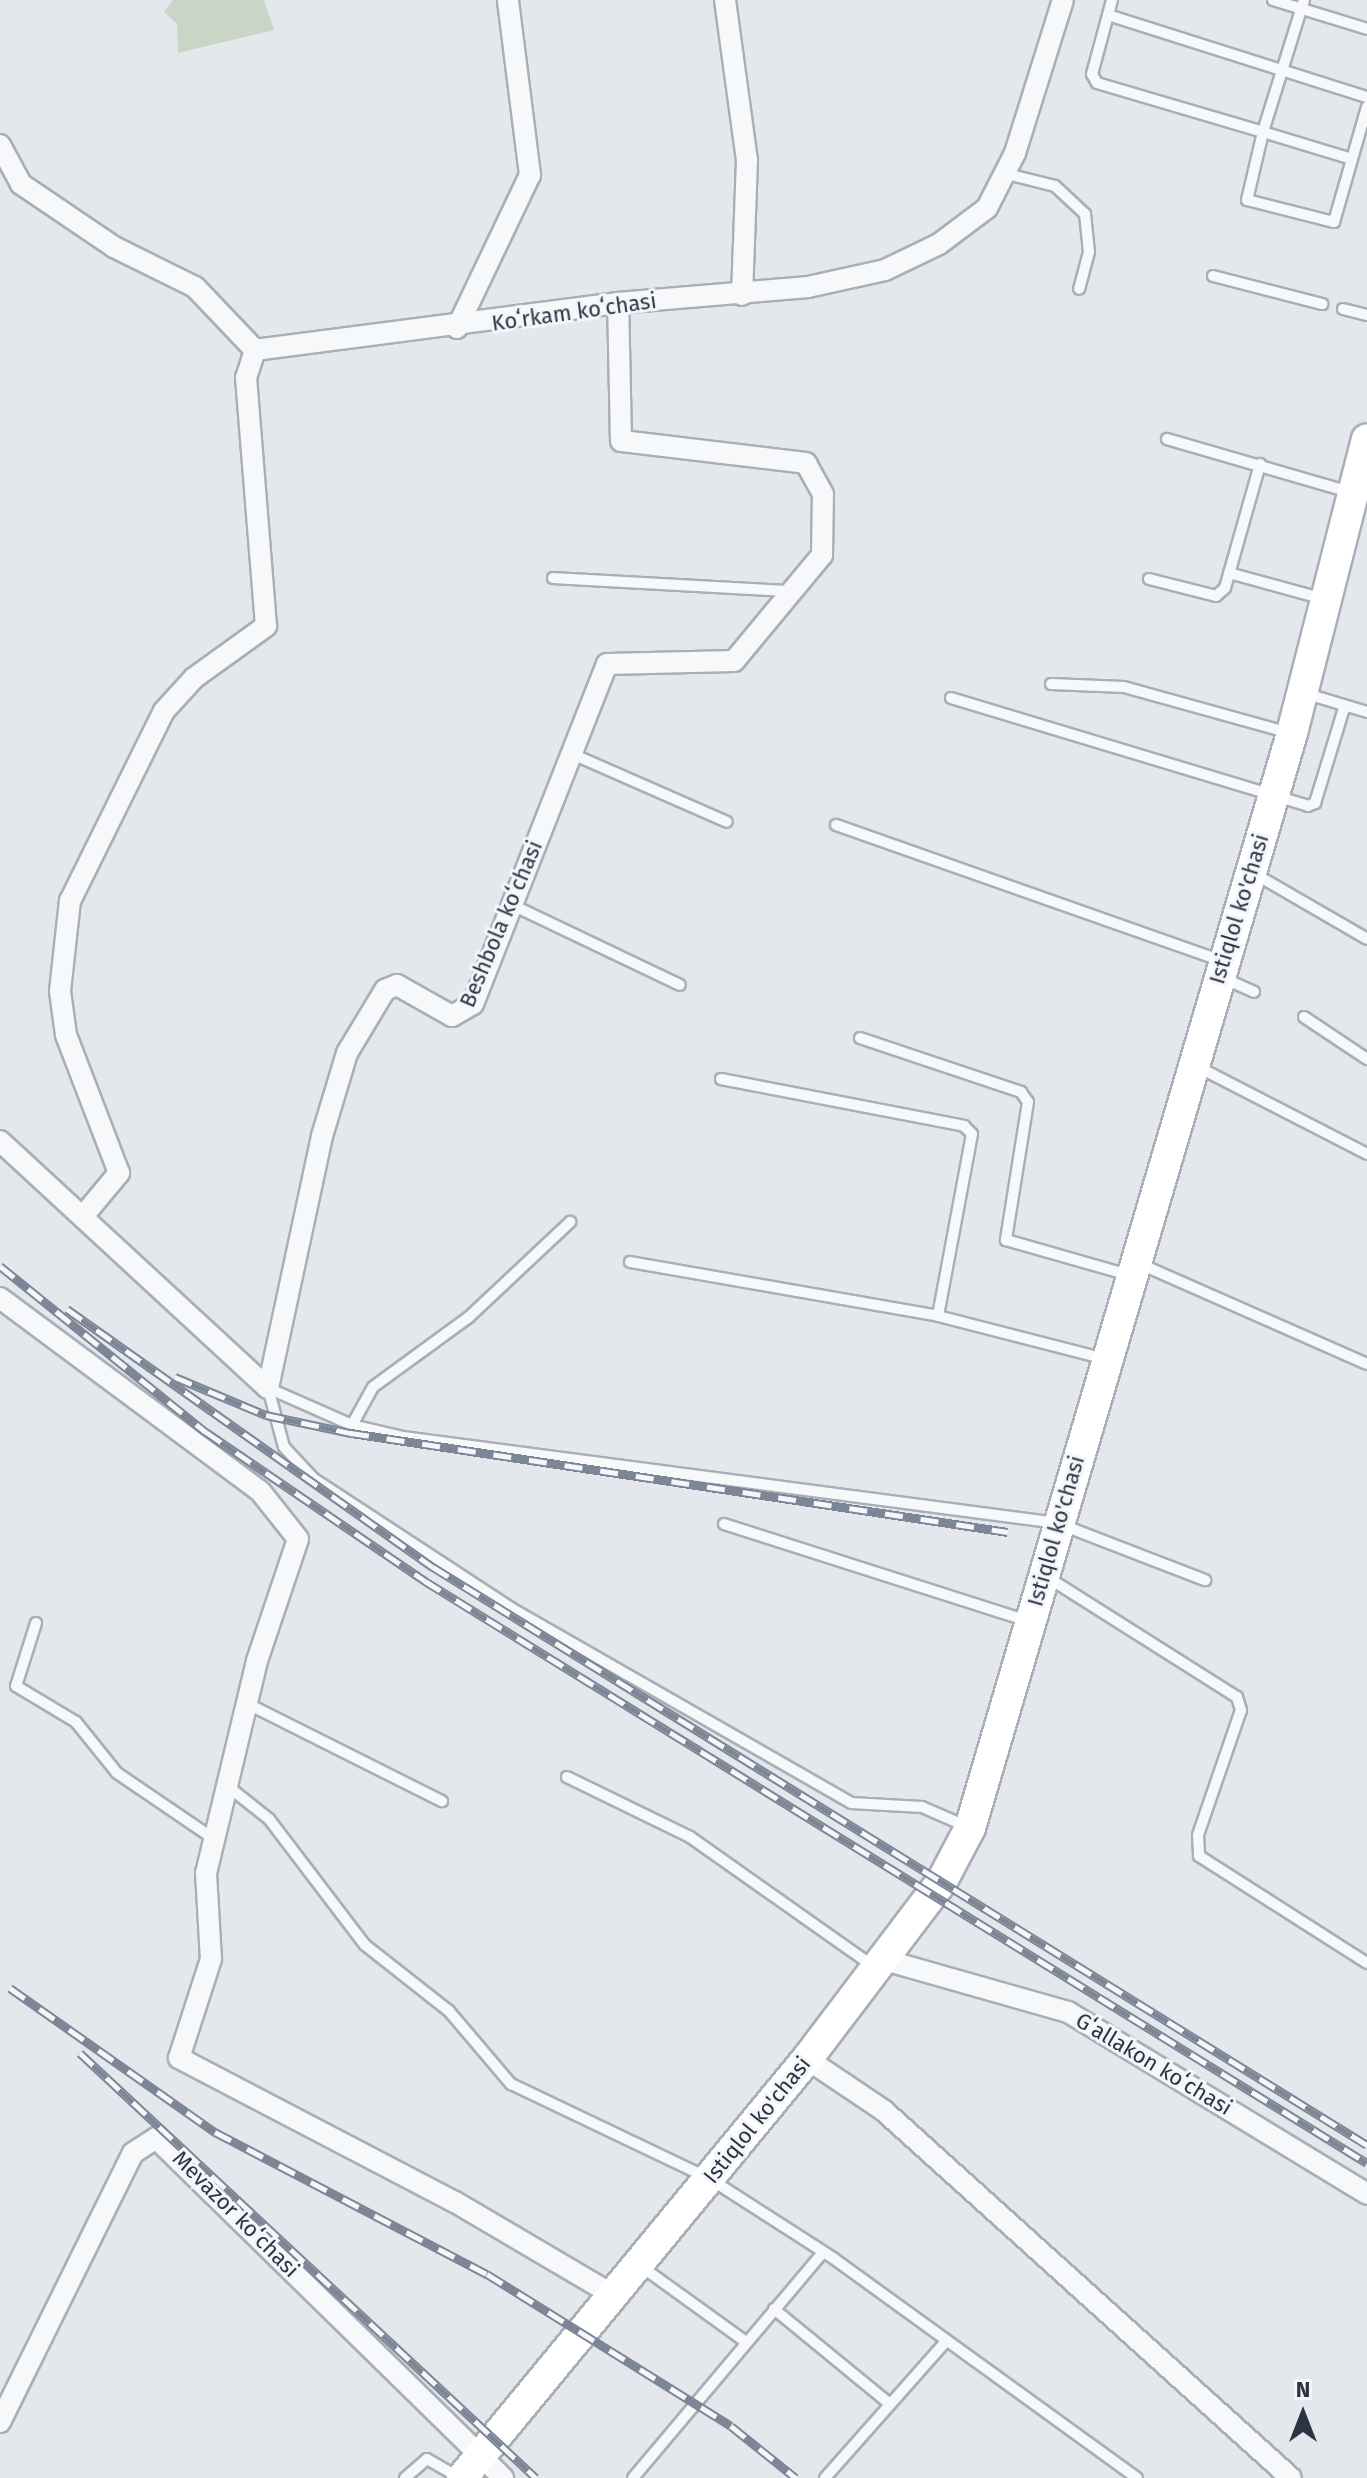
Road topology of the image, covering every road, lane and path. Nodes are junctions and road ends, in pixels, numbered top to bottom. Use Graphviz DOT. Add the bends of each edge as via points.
graph roads {
  1 [pos="508,0"];
  2 [pos="725,0"];
  3 [pos="1063,0"];
  4 [pos="1112,0"];
  5 [pos="1273,0"];
  6 [pos="1302,4"];
  7 [pos="1108,15"];
  8 [pos="1367,29"];
  9 [pos="1282,70"];
  10 [pos="1367,97"];
  11 [pos="1367,107"];
  12 [pos="1263,132"];
  13 [pos="0,145"];
  14 [pos="1352,159"];
  15 [pos="1007,174"];
  16 [pos="6,176"];
  17 [pos="1213,276"];
  18 [pos="1079,289"];
  19 [pos="742,295"];
  20 [pos="618,303"];
  21 [pos="1322,304"];
  22 [pos="1343,309"];
  23 [pos="1367,315"];
  24 [pos="457,328"];
  25 [pos="255,350"];
  26 [pos="1167,439"];
  27 [pos="1367,439"];
  28 [pos="1260,464"];
  29 [pos="1360,494"];
  30 [pos="1229,573"];
  31 [pos="553,578"];
  32 [pos="1149,579"];
  33 [pos="787,591"];
  34 [pos="1326,599"];
  35 [pos="1051,684"];
  36 [pos="1302,692"];
  37 [pos="951,698"];
  38 [pos="1345,705"];
  39 [pos="1367,712"];
  40 [pos="1292,733"];
  41 [pos="570,753"];
  42 [pos="1273,795"];
  43 [pos="727,822"];
  44 [pos="836,825"];
  45 [pos="1250,871"];
  46 [pos="510,904"];
  47 [pos="1367,939"];
  48 [pos="1221,968"];
  49 [pos="680,985"];
  50 [pos="1254,992"];
  51 [pos="1304,1017"];
  52 [pos="860,1038"];
  53 [pos="1367,1059"];
  54 [pos="1193,1065"];
  55 [pos="721,1079"];
  56 [pos="0,1141"];
  57 [pos="1367,1154"];
  58 [pos="84,1215"];
  59 [pos="570,1222"];
  60 [pos="630,1262"];
  61 [pos="1134,1269"];
  62 [pos="0,1298"];
  63 [pos="938,1316"];
  64 [pos="1108,1359"];
  65 [pos="1367,1364"];
  66 [pos="268,1388"];
  67 [pos="352,1425"];
  68 [pos="1057,1523"];
  69 [pos="724,1524"];
  70 [pos="1042,1574"];
  71 [pos="1205,1580"];
  72 [pos="1030,1622"];
  73 [pos="36,1623"];
  74 [pos="248,1704"];
  75 [pos="567,1777"];
  76 [pos="230,1788"];
  77 [pos="442,1801"];
  78 [pos="970,1828"];
  79 [pos="215,1840"];
  80 [pos="875,1962"];
  81 [pos="1367,1963"];
  82 [pos="807,2059"];
  83 [pos="710,2179"];
  84 [pos="1367,2194"];
  85 [pos="823,2252"];
  86 [pos="640,2266"];
  87 [pos="616,2297"];
  88 [pos="774,2309"];
  89 [pos="946,2341"];
  90 [pos="746,2342"];
  91 [pos="890,2404"];
  92 [pos="0,2422"];
  93 [pos="468,2471"];
  94 [pos="405,2478"];
  95 [pos="503,2478"];
  96 [pos="633,2478"];
  97 [pos="825,2478"];
  98 [pos="1137,2478"];
  99 [pos="1291,2478"];
  1 -- 24 [label="street" via="530,175"];
  2 -- 19 [label="street" via="747,160"];
  3 -- 15 [label="street, Koʻrkam koʻchasi"];
  4 -- 7 [label="lane"];
  5 -- 6 [label="lane"];
  6 -- 8 [label="lane"];
  6 -- 9 [label="lane"];
  7 -- 9 [label="lane"];
  7 -- 12 [label="lane" via="1092,74 1097,83"];
  9 -- 10 [label="lane"];
  9 -- 12 [label="lane"];
  11 -- 14 [label="lane"];
  12 -- 14 [label="lane"];
  12 -- 14 [label="lane" via="1247,200 1326,225 1334,222"];
  13 -- 16 [label="street"];
  15 -- 18 [label="lane" via="1055,186 1085,214 1089,252"];
  15 -- 19 [label="street, Koʻrkam koʻchasi" via="987,208 939,244 885,270"];
  16 -- 25 [label="street" via="58,213 195,287"];
  17 -- 21 [label="lane"];
  19 -- 20 [label="street, Koʻrkam koʻchasi"];
  20 -- 24 [label="street, Koʻrkam koʻchasi"];
  20 -- 33 [label="street, Beshbola koʻchasi" via="621,441 791,457 812,470 823,494 822,555"];
  22 -- 23 [label="lane"];
  24 -- 25 [label="street, Koʻrkam koʻchasi"];
  25 -- 58 [label="street" via="246,378 266,626 194,678 164,711 70,901 64,1024 119,1173"];
  26 -- 28 [label="lane"];
  27 -- 29 [label="main road, Istiqlol ko'chasi"];
  28 -- 29 [label="lane"];
  28 -- 30 [label="lane"];
  29 -- 34 [label="main road, Istiqlol ko'chasi"];
  30 -- 32 [label="lane" via="1216,596"];
  30 -- 34 [label="lane"];
  31 -- 33 [label="lane"];
  33 -- 41 [label="street, Beshbola koʻchasi" via="734,661 607,664"];
  34 -- 36 [label="main road, Istiqlol ko'chasi"];
  35 -- 40 [label="lane" via="1124,687"];
  36 -- 38 [label="lane"];
  36 -- 40 [label="main road, Istiqlol ko'chasi"];
  37 -- 42 [label="lane" via="1188,775"];
  38 -- 39 [label="lane"];
  38 -- 42 [label="lane" via="1315,803"];
  40 -- 42 [label="main road, Istiqlol ko'chasi"];
  41 -- 43 [label="lane"];
  41 -- 46 [label="street, Beshbola koʻchasi"];
  42 -- 45 [label="main road, Istiqlol ko'chasi"];
  44 -- 48 [label="lane"];
  45 -- 47 [label="lane"];
  45 -- 48 [label="main road, Istiqlol ko'chasi"];
  46 -- 49 [label="lane"];
  46 -- 66 [label="street, Beshbola koʻchasi" via="463,1016 390,985 347,1053"];
  48 -- 50 [label="lane"];
  48 -- 54 [label="main road, Istiqlol ko'chasi"];
  51 -- 53 [label="lane"];
  52 -- 61 [label="lane" via="1021,1092 1028,1102 1006,1240"];
  54 -- 57 [label="lane"];
  54 -- 61 [label="main road, Istiqlol ko'chasi"];
  55 -- 63 [label="lane" via="964,1126 972,1134"];
  56 -- 58 [label="street"];
  58 -- 66 [label="street"];
  59 -- 67 [label="lane" via="469,1317 373,1387"];
  60 -- 63 [label="lane"];
  61 -- 64 [label="main road, Istiqlol ko'chasi"];
  61 -- 65 [label="lane"];
  62 -- 74 [label="street" via="260,1491 298,1539"];
  63 -- 64 [label="lane"];
  64 -- 68 [label="main road, Istiqlol ko'chasi"];
  66 -- 67 [label="lane"];
  66 -- 78 [label="lane" via="284,1447 314,1479 511,1608 851,1803 922,1807"];
  67 -- 68 [label="lane"];
  68 -- 70 [label="main road, Istiqlol ko'chasi"];
  68 -- 71 [label="lane"];
  69 -- 72 [label="lane"];
  70 -- 72 [label="main road, Istiqlol ko'chasi"];
  70 -- 81 [label="lane" via="1237,1697 1241,1710 1198,1835 1199,1856"];
  72 -- 78 [label="main road, Istiqlol ko'chasi"];
  73 -- 79 [label="lane" via="16,1686 76,1722 117,1773"];
  74 -- 76 [label="street"];
  74 -- 77 [label="lane"];
  75 -- 80 [label="lane" via="690,1837"];
  76 -- 79 [label="street"];
  76 -- 83 [label="lane" via="269,1819 365,1945 449,2011 511,2084"];
  78 -- 80 [label="main road, Istiqlol ko'chasi" via="942,1881"];
  79 -- 87 [label="street" via="206,1873 211,1959 179,2058 455,2202"];
  80 -- 82 [label="main road, Istiqlol ko'chasi"];
  80 -- 84 [label="street, Gʻallakon koʻchasi" via="1068,2012"];
  82 -- 83 [label="main road, Istiqlol ko'chasi"];
  82 -- 99 [label="street" via="883,2110"];
  83 -- 85 [label="lane"];
  83 -- 86 [label="main road, Istiqlol ko'chasi"];
  85 -- 88 [label="lane"];
  85 -- 89 [label="lane"];
  86 -- 87 [label="main road, Istiqlol ko'chasi"];
  86 -- 90 [label="lane"];
  87 -- 93 [label="main road, Istiqlol ko'chasi"];
  88 -- 90 [label="lane"];
  88 -- 91 [label="lane"];
  89 -- 91 [label="lane"];
  89 -- 98 [label="lane"];
  90 -- 96 [label="lane"];
  91 -- 97 [label="lane"];
  92 -- 93 [label="street, Mevazor koʻchasi" via="133,2153 156,2138"];
  93 -- 94 [label="lane" via="427,2459"];
  93 -- 95 [label="street"];
}
